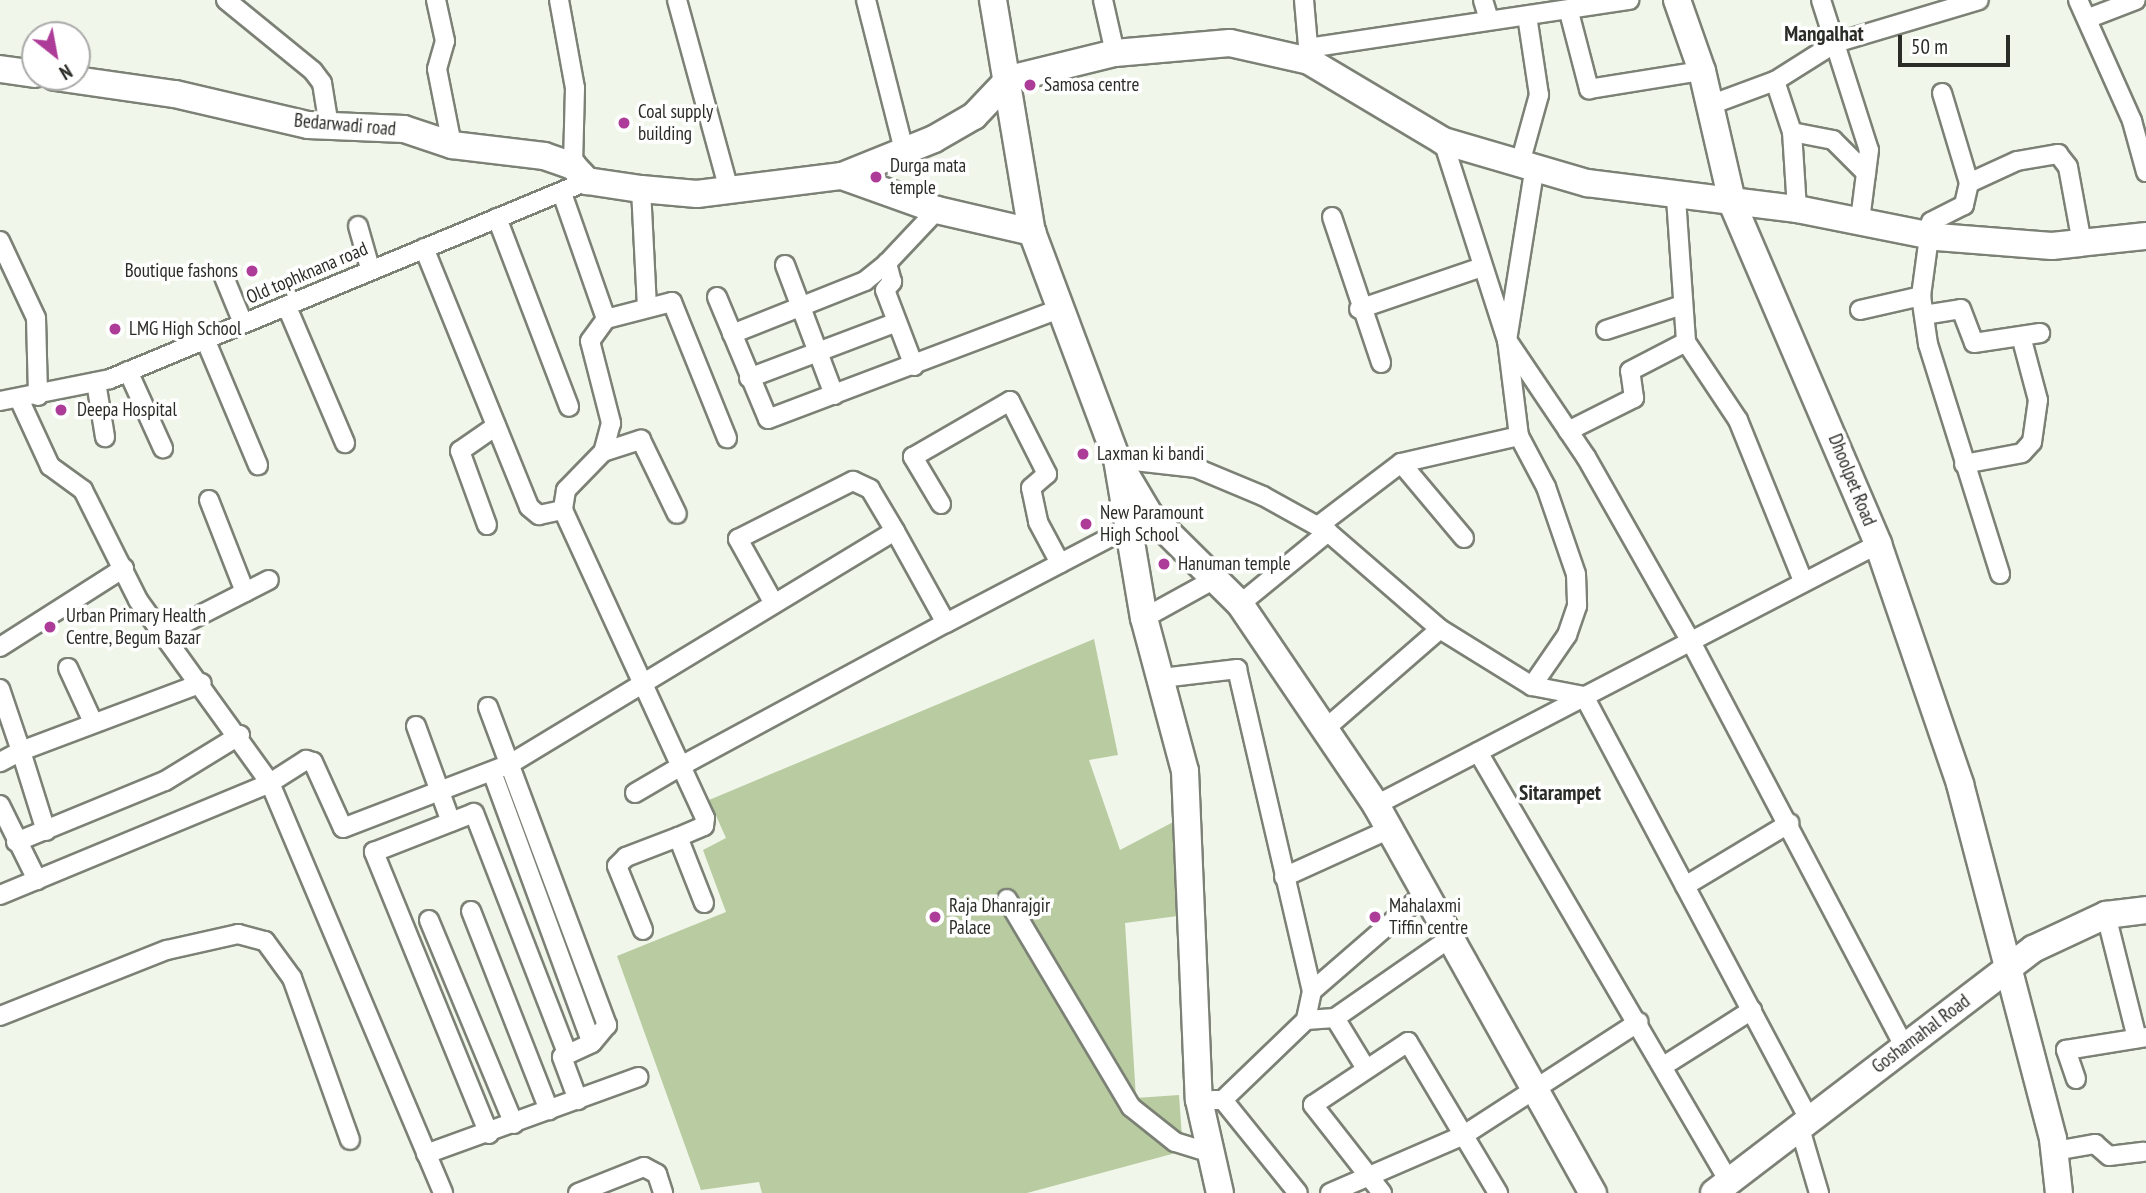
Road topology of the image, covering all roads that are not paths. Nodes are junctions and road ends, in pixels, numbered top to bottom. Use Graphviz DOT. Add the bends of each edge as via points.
graph roads {
  1 [pos="226,0"];
  2 [pos="436,0"];
  3 [pos="559,0"];
  4 [pos="677,0"];
  5 [pos="866,0"];
  6 [pos="993,0"];
  7 [pos="1104,0"];
  8 [pos="1304,0"];
  9 [pos="1483,0"];
  10 [pos="1629,0"];
  11 [pos="1677,0"];
  12 [pos="1821,0"];
  13 [pos="1979,0"];
  14 [pos="2078,0"];
  15 [pos="2136,0"];
  16 [pos="1574,7"];
  17 [pos="1527,16"];
  18 [pos="2089,18"];
  19 [pos="1489,20"];
  20 [pos="1835,43"];
  21 [pos="1115,53"];
  22 [pos="1309,54"];
  23 [pos="0,69"];
  24 [pos="1702,71"];
  25 [pos="21,72"];
  26 [pos="1009,79"];
  27 [pos="1774,81"];
  28 [pos="91,83"];
  29 [pos="1942,93"];
  30 [pos="1710,105"];
  31 [pos="329,125"];
  32 [pos="1792,132"];
  33 [pos="1443,141"];
  34 [pos="452,145"];
  35 [pos="904,150"];
  36 [pos="1527,169"];
  37 [pos="2146,172"];
  38 [pos="580,173"];
  39 [pos="1866,173"];
  40 [pos="842,176"];
  41 [pos="1969,183"];
  42 [pos="641,189"];
  43 [pos="729,190"];
  44 [pos="562,196"];
  45 [pos="1676,198"];
  46 [pos="1733,205"];
  47 [pos="1797,209"];
  48 [pos="937,210"];
  49 [pos="1332,216"];
  50 [pos="497,218"];
  51 [pos="1860,220"];
  52 [pos="358,226"];
  53 [pos="1032,232"];
  54 [pos="1927,232"];
  55 [pos="2146,236"];
  56 [pos="0,241"];
  57 [pos="2082,243"];
  58 [pos="424,248"];
  59 [pos="887,263"];
  60 [pos="785,265"];
  61 [pos="1482,267"];
  62 [pos="370,268"];
  63 [pos="225,276"];
  64 [pos="1921,296"];
  65 [pos="717,297"];
  66 [pos="1679,306"];
  67 [pos="287,307"];
  68 [pos="647,307"];
  69 [pos="801,307"];
  70 [pos="1359,309"];
  71 [pos="1056,310"];
  72 [pos="1860,310"];
  73 [pos="1924,315"];
  74 [pos="606,319"];
  75 [pos="243,323"];
  76 [pos="897,323"];
  77 [pos="1606,330"];
  78 [pos="2040,332"];
  79 [pos="732,334"];
  80 [pos="2021,336"];
  81 [pos="205,339"];
  82 [pos="1507,340"];
  83 [pos="1686,342"];
  84 [pos="818,352"];
  85 [pos="1381,363"];
  86 [pos="914,366"];
  87 [pos="128,371"];
  88 [pos="749,378"];
  89 [pos="96,382"];
  90 [pos="834,395"];
  91 [pos="38,396"];
  92 [pos="0,401"];
  93 [pos="20,401"];
  94 [pos="569,407"];
  95 [pos="496,426"];
  96 [pos="1568,431"];
  97 [pos="1519,436"];
  98 [pos="105,437"];
  99 [pos="727,438"];
  100 [pos="345,443"];
  101 [pos="163,448"];
  102 [pos="603,452"];
  103 [pos="1117,459"];
  104 [pos="1401,463"];
  105 [pos="1964,464"];
  106 [pos="258,465"];
  107 [pos="209,500"];
  108 [pos="941,504"];
  109 [pos="564,510"];
  110 [pos="677,514"];
  111 [pos="1149,514"];
  112 [pos="487,525"];
  113 [pos="1323,529"];
  114 [pos="1126,530"];
  115 [pos="895,531"];
  116 [pos="1464,538"];
  117 [pos="1878,544"];
  118 [pos="1060,563"];
  119 [pos="124,568"];
  120 [pos="2000,574"];
  121 [pos="1215,579"];
  122 [pos="269,580"];
  123 [pos="1803,580"];
  124 [pos="245,592"];
  125 [pos="772,600"];
  126 [pos="1240,604"];
  127 [pos="1144,618"];
  128 [pos="946,623"];
  129 [pos="1440,629"];
  130 [pos="161,635"];
  131 [pos="1690,640"];
  132 [pos="0,647"];
  133 [pos="68,668"];
  134 [pos="1162,678"];
  135 [pos="202,683"];
  136 [pos="1532,686"];
  137 [pos="646,687"];
  138 [pos="0,689"];
  139 [pos="1584,696"];
  140 [pos="488,707"];
  141 [pos="93,722"];
  142 [pos="416,726"];
  143 [pos="1325,729"];
  144 [pos="240,735"];
  145 [pos="21,751"];
  146 [pos="1478,751"];
  147 [pos="0,762"];
  148 [pos="510,764"];
  149 [pos="681,766"];
  150 [pos="495,780"];
  151 [pos="270,783"];
  152 [pos="440,790"];
  153 [pos="635,793"];
  154 [pos="0,805"];
  155 [pos="1376,805"];
  156 [pos="451,822"];
  157 [pos="1790,823"];
  158 [pos="1390,829"];
  159 [pos="46,831"];
  160 [pos="678,837"];
  161 [pos="16,842"];
  162 [pos="1284,877"];
  163 [pos="37,880"];
  164 [pos="1685,886"];
  165 [pos="1425,892"];
  166 [pos="0,895"];
  167 [pos="1007,899"];
  168 [pos="704,903"];
  169 [pos="2146,910"];
  170 [pos="471,911"];
  171 [pos="2106,915"];
  172 [pos="429,920"];
  173 [pos="643,930"];
  174 [pos="1450,937"];
  175 [pos="2006,968"];
  176 [pos="1312,991"];
  177 [pos="1752,1010"];
  178 [pos="0,1016"];
  179 [pos="1335,1018"];
  180 [pos="1306,1020"];
  181 [pos="1639,1022"];
  182 [pos="2142,1037"];
  183 [pos="592,1042"];
  184 [pos="1905,1048"];
  185 [pos="568,1053"];
  186 [pos="1665,1065"];
  187 [pos="1365,1067"];
  188 [pos="639,1077"];
  189 [pos="2076,1079"];
  190 [pos="1536,1091"];
  191 [pos="578,1100"];
  192 [pos="1211,1100"];
  193 [pos="549,1110"];
  194 [pos="1803,1120"];
  195 [pos="514,1124"];
  196 [pos="489,1133"];
  197 [pos="1464,1135"];
  198 [pos="350,1140"];
  199 [pos="2054,1151"];
  200 [pos="2144,1152"];
  201 [pos="1211,1153"];
  202 [pos="426,1154"];
  203 [pos="1368,1173"];
  204 [pos="1721,1187"];
  205 [pos="582,1192"];
  206 [pos="443,1193"];
  207 [pos="663,1193"];
  208 [pos="1220,1193"];
  209 [pos="1298,1193"];
  210 [pos="1330,1193"];
  211 [pos="1382,1193"];
  212 [pos="1497,1193"];
  213 [pos="1593,1193"];
  214 [pos="1819,1193"];
  215 [pos="2059,1193"];
  1 -- 31 [label="street" via="313,71 322,83"];
  2 -- 34 [label="street" via="445,41 436,69"];
  3 -- 38 [label="street" via="575,88"];
  4 -- 43 [label="street"];
  5 -- 35 [label="street"];
  6 -- 26 [label="street"];
  7 -- 21 [label="street"];
  8 -- 22 [label="street"];
  9 -- 19 [label="street"];
  10 -- 16 [label="street"];
  11 -- 24 [label="street, Dhoolpet Road"];
  12 -- 20 [label="street"];
  13 -- 20 [label="street"];
  14 -- 18 [label="street"];
  15 -- 18 [label="street"];
  16 -- 17 [label="street"];
  16 -- 24 [label="street" via="1589,89"];
  17 -- 19 [label="street"];
  17 -- 36 [label="street" via="1539,95"];
  18 -- 37 [label="street" via="2132,121"];
  19 -- 22 [label="street"];
  20 -- 27 [label="street"];
  20 -- 39 [label="street" via="1869,150"];
  21 -- 22 [label="street" via="1230,43"];
  21 -- 26 [label="street"];
  22 -- 33 [label="street"];
  23 -- 25 [label="street"];
  24 -- 30 [label="street, Dhoolpet Road"];
  26 -- 35 [label="street" via="974,116"];
  26 -- 53 [label="street"];
  27 -- 30 [label="street"];
  27 -- 32 [label="street"];
  28 -- 31 [label="street, Bedarwadi road"];
  29 -- 41 [label="street"];
  30 -- 46 [label="street, Dhoolpet Road"];
  31 -- 34 [label="street, Bedarwadi road" via="404,130"];
  32 -- 39 [label="street" via="1833,140"];
  32 -- 47 [label="street"];
  33 -- 36 [label="street"];
  33 -- 61 [label="street"];
  34 -- 38 [label="street, Bedarwadi road"];
  35 -- 40 [label="street"];
  36 -- 45 [label="street"];
  36 -- 82 [label="street"];
  38 -- 42 [label="street, Bedarwadi road"];
  38 -- 44 [label="street, Old tophknana road"];
  39 -- 51 [label="street"];
  40 -- 43 [label="street, Bedarwadi road"];
  40 -- 48 [label="street"];
  41 -- 54 [label="street" via="1964,205 1930,222"];
  41 -- 57 [label="street" via="2017,161 2058,154 2068,167"];
  42 -- 43 [label="street, Bedarwadi road"];
  42 -- 68 [label="street"];
  44 -- 50 [label="street, Old tophknana road"];
  44 -- 74 [label="street"];
  45 -- 46 [label="street"];
  45 -- 66 [label="street"];
  46 -- 47 [label="street"];
  46 -- 117 [label="street, Dhoolpet Road"];
  47 -- 51 [label="street"];
  48 -- 53 [label="street"];
  48 -- 59 [label="street"];
  49 -- 70 [label="street"];
  50 -- 58 [label="street, Old tophknana road"];
  50 -- 94 [label="street"];
  51 -- 54 [label="street"];
  52 -- 62 [label="street"];
  53 -- 71 [label="street"];
  54 -- 57 [label="street" via="2052,246"];
  54 -- 64 [label="street"];
  55 -- 57 [label="street"];
  56 -- 91 [label="street" via="36,318"];
  58 -- 62 [label="street, Old tophknana road"];
  58 -- 95 [label="street"];
  59 -- 69 [label="street" via="865,281"];
  59 -- 76 [label="street" via="892,282 885,290"];
  60 -- 69 [label="street"];
  61 -- 70 [label="street"];
  61 -- 82 [label="street"];
  62 -- 67 [label="street, Old tophknana road"];
  63 -- 75 [label="street"];
  64 -- 72 [label="street"];
  64 -- 73 [label="street"];
  65 -- 79 [label="street"];
  66 -- 77 [label="street"];
  66 -- 83 [label="street"];
  67 -- 75 [label="street, Old tophknana road"];
  67 -- 100 [label="street"];
  68 -- 74 [label="street"];
  68 -- 99 [label="street" via="672,302 678,310"];
  69 -- 79 [label="street"];
  69 -- 84 [label="street"];
  70 -- 85 [label="street"];
  71 -- 86 [label="street"];
  71 -- 103 [label="street"];
  73 -- 80 [label="street" via="1961,309 1974,343"];
  73 -- 105 [label="street"];
  74 -- 102 [label="street" via="590,341 611,423"];
  75 -- 81 [label="street, Old tophknana road"];
  76 -- 84 [label="street"];
  76 -- 86 [label="street"];
  78 -- 80 [label="street"];
  79 -- 88 [label="street"];
  80 -- 105 [label="street" via="2038,400 2032,442 2022,453"];
  81 -- 87 [label="street, Old tophknana road"];
  81 -- 106 [label="street"];
  82 -- 96 [label="street"];
  82 -- 97 [label="street"];
  83 -- 96 [label="street" via="1630,371 1634,398"];
  83 -- 123 [label="street" via="1738,421"];
  84 -- 88 [label="street"];
  84 -- 90 [label="street"];
  86 -- 90 [label="street"];
  87 -- 89 [label="street, Old tophknana road"];
  87 -- 101 [label="street"];
  88 -- 90 [label="street" via="768,419"];
  89 -- 91 [label="street, Old tophknana road"];
  89 -- 98 [label="street"];
  91 -- 93 [label="street, Old tophknana road"];
  92 -- 93 [label="street, Old tophknana road"];
  93 -- 119 [label="street" via="32,439 50,467 83,490"];
  95 -- 109 [label="street" via="532,512"];
  95 -- 112 [label="street" via="460,451"];
  96 -- 131 [label="street"];
  97 -- 104 [label="street"];
  97 -- 136 [label="street" via="1546,487 1576,574 1577,606 1567,635"];
  102 -- 109 [label="street" via="566,490"];
  102 -- 110 [label="street" via="641,440"];
  103 -- 111 [label="street"];
  103 -- 113 [label="street" via="1196,468"];
  103 -- 114 [label="street"];
  104 -- 113 [label="street"];
  104 -- 116 [label="street"];
  105 -- 120 [label="street"];
  107 -- 124 [label="street"];
  108 -- 118 [label="street" via="913,457 1010,401 1047,474 1031,488 1038,522"];
  109 -- 137 [label="street"];
  111 -- 114 [label="street"];
  111 -- 121 [label="street"];
  113 -- 126 [label="street"];
  113 -- 129 [label="street"];
  114 -- 118 [label="street"];
  114 -- 127 [label="street"];
  115 -- 125 [label="street"];
  115 -- 125 [label="street" via="870,489 853,481 738,539"];
  115 -- 128 [label="street"];
  117 -- 123 [label="street"];
  117 -- 175 [label="street, Dhoolpet Road" via="1961,784"];
  118 -- 128 [label="street"];
  119 -- 130 [label="street"];
  119 -- 132 [label="street"];
  121 -- 126 [label="street"];
  121 -- 127 [label="street"];
  122 -- 124 [label="street"];
  123 -- 131 [label="street"];
  124 -- 130 [label="street"];
  125 -- 137 [label="street"];
  126 -- 143 [label="street"];
  127 -- 134 [label="street"];
  128 -- 149 [label="street"];
  129 -- 136 [label="street"];
  129 -- 143 [label="street"];
  130 -- 135 [label="street"];
  131 -- 139 [label="street"];
  131 -- 157 [label="street"];
  133 -- 141 [label="street"];
  134 -- 162 [label="street" via="1237,669 1276,813"];
  134 -- 192 [label="street" via="1185,771"];
  135 -- 141 [label="street"];
  135 -- 144 [label="street"];
  136 -- 139 [label="street"];
  137 -- 148 [label="street"];
  137 -- 149 [label="street"];
  138 -- 145 [label="street"];
  139 -- 146 [label="street"];
  139 -- 164 [label="street"];
  140 -- 148 [label="street"];
  141 -- 145 [label="street"];
  142 -- 152 [label="street"];
  143 -- 155 [label="street"];
  144 -- 151 [label="street"];
  144 -- 159 [label="street" via="165,780"];
  145 -- 147 [label="street"];
  145 -- 159 [label="street"];
  146 -- 155 [label="street"];
  146 -- 181 [label="street"];
  148 -- 152 [label="street"];
  148 -- 183 [label="street" via="607,1025"];
  149 -- 153 [label="street"];
  149 -- 160 [label="street" via="705,818 704,826"];
  150 -- 183 [label="street"];
  151 -- 152 [label="street" via="311,760 343,828"];
  151 -- 163 [label="street"];
  151 -- 202 [label="street"];
  152 -- 156 [label="street"];
  154 -- 161 [label="street"];
  155 -- 158 [label="street"];
  156 -- 185 [label="street" via="474,813"];
  156 -- 196 [label="street" via="374,852"];
  157 -- 164 [label="street"];
  157 -- 184 [label="street"];
  158 -- 162 [label="street"];
  158 -- 165 [label="street"];
  159 -- 161 [label="street"];
  160 -- 168 [label="street"];
  160 -- 173 [label="street" via="617,866"];
  161 -- 163 [label="street"];
  162 -- 176 [label="street"];
  163 -- 166 [label="street"];
  164 -- 177 [label="street"];
  165 -- 174 [label="street"];
  165 -- 176 [label="street"];
  167 -- 201 [label="street" via="1130,1107 1175,1142"];
  169 -- 171 [label="street, Goshamahal Road"];
  170 -- 193 [label="street"];
  171 -- 175 [label="street, Goshamahal Road" via="2065,931"];
  171 -- 182 [label="street"];
  172 -- 195 [label="street"];
  174 -- 179 [label="street"];
  174 -- 190 [label="street"];
  175 -- 184 [label="street, Goshamahal Road"];
  175 -- 199 [label="street, Dhoolpet Road"];
  176 -- 180 [label="street"];
  177 -- 186 [label="street"];
  177 -- 194 [label="street"];
  178 -- 198 [label="street" via="167,950 238,934 265,942 292,978"];
  179 -- 180 [label="street"];
  179 -- 187 [label="street"];
  180 -- 192 [label="street"];
  181 -- 186 [label="street"];
  181 -- 190 [label="street"];
  182 -- 189 [label="street" via="2066,1050"];
  183 -- 185 [label="street"];
  184 -- 194 [label="street, Goshamahal Road"];
  185 -- 191 [label="street" via="562,1064"];
  186 -- 204 [label="street"];
  187 -- 197 [label="street" via="1401,1043 1415,1046"];
  187 -- 203 [label="street" via="1313,1105"];
  188 -- 191 [label="street"];
  190 -- 197 [label="street"];
  190 -- 213 [label="street"];
  191 -- 193 [label="street"];
  192 -- 201 [label="street"];
  192 -- 209 [label="street"];
  193 -- 195 [label="street"];
  194 -- 204 [label="street, Goshamahal Road"];
  194 -- 214 [label="street"];
  195 -- 196 [label="street"];
  196 -- 202 [label="street"];
  197 -- 203 [label="street"];
  197 -- 212 [label="street"];
  199 -- 200 [label="street" via="2095,1144 2109,1156"];
  199 -- 215 [label="street, Dhoolpet Road"];
  201 -- 208 [label="street"];
  202 -- 206 [label="street"];
  203 -- 210 [label="street"];
  203 -- 211 [label="street"];
  205 -- 207 [label="street" via="643,1167 657,1174"];
}
